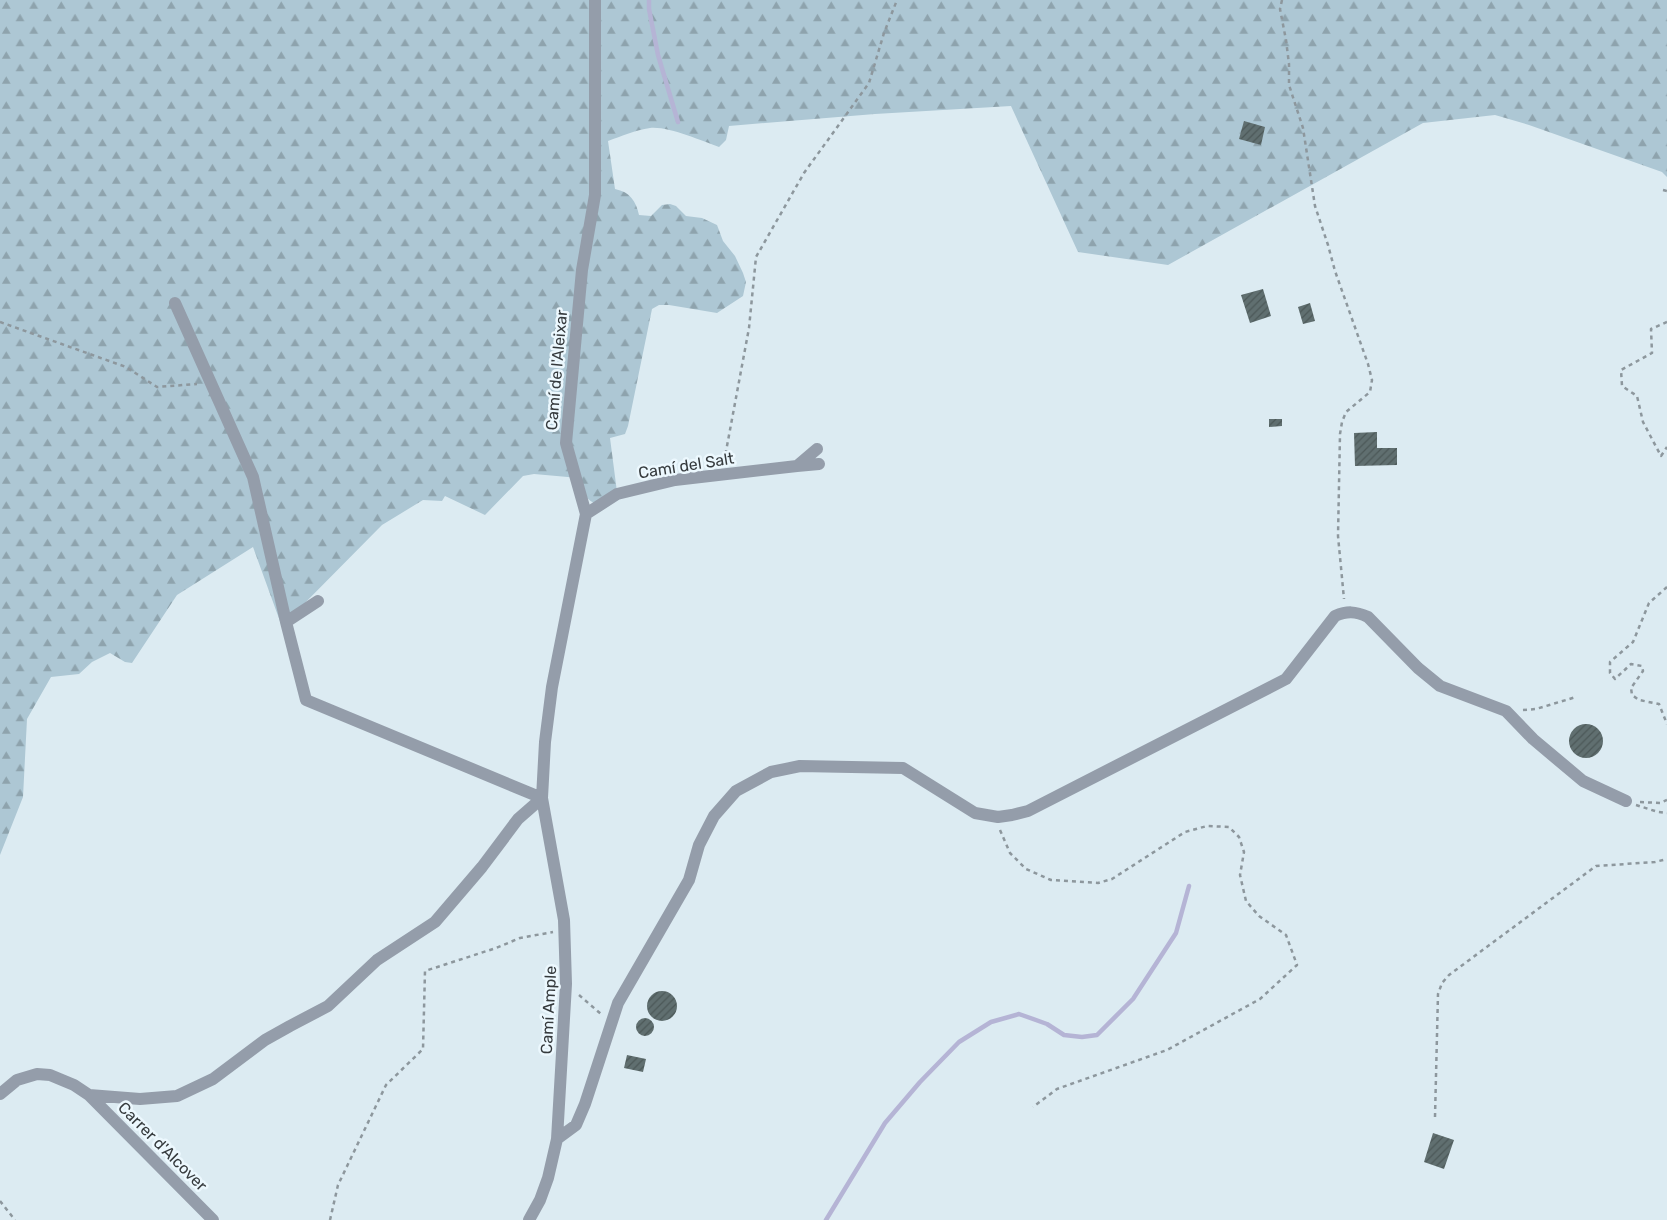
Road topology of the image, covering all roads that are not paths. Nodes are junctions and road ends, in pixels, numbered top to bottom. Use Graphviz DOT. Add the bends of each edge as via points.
graph roads {
  1 [pos="594,0"];
  2 [pos="175,303"];
  3 [pos="817,449"];
  4 [pos="819,464"];
  5 [pos="797,466"];
  6 [pos="586,514"];
  7 [pos="318,601"];
  8 [pos="286,622"];
  9 [pos="542,798"];
  10 [pos="1626,801"];
  11 [pos="0,1094"];
  12 [pos="89,1095"];
  13 [pos="557,1140"];
  14 [pos="213,1220"];
  15 [pos="529,1220"];
  1 -- 6 [label="street, Camí de l'Aleixar" via="595,195 582,270 566,443"];
  2 -- 8 [label="street" via="253,477"];
  3 -- 5 [label="street"];
  4 -- 5 [label="street, Camí del Salt"];
  5 -- 6 [label="street, Camí del Salt" via="675,480 617,494"];
  6 -- 9 [label="street, Camí de l'Aleixar" via="552,687"];
  7 -- 8 [label="street"];
  8 -- 9 [label="street" via="306,700"];
  9 -- 12 [label="street" via="518,819 435,922 377,960 328,1006 265,1040 213,1079 177,1096 140,1099"];
  9 -- 13 [label="street, Camí Ample" via="564,920 566,984"];
  10 -- 13 [label="street" via="1583,781 1533,739 1506,711 1440,686 1368,617 1358,612 1335,616 1286,679 1028,811 1012,816 975,813 903,768 800,766 771,772 736,791 714,816 699,845 689,880 618,1003 576,1125"];
  11 -- 12 [label="street" via="17,1080 37,1074 50,1075"];
  12 -- 14 [label="street, Carrer d'Alcover"];
  13 -- 15 [label="street, Camí Ample" via="548,1178"];
}
